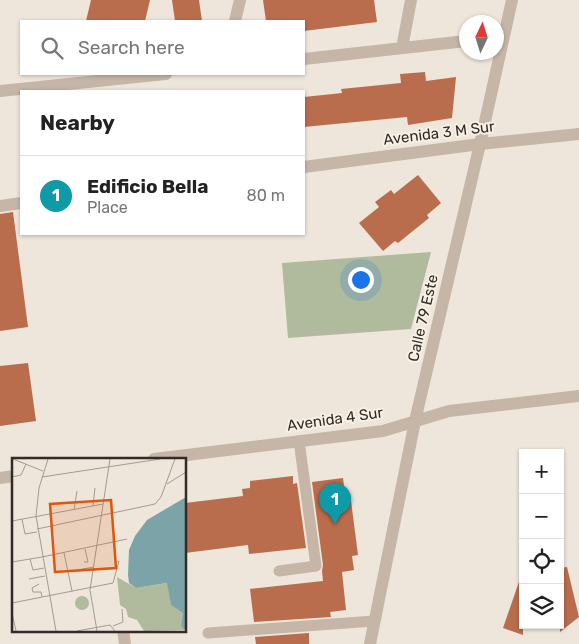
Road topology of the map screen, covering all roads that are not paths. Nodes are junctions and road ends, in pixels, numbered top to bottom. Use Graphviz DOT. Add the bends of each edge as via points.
graph roads {
  1 [pos="240,0"];
  2 [pos="411,0"];
  3 [pos="512,0"];
  4 [pos="235,20"];
  5 [pos="504,25"];
  6 [pos="459,42"];
  7 [pos="402,48"];
  8 [pos="305,59"];
  9 [pos="496,60"];
  10 [pos="156,75"];
  11 [pos="0,91"];
  12 [pos="579,134"];
  13 [pos="480,144"];
  14 [pos="305,167"];
  15 [pos="20,203"];
  16 [pos="0,206"];
  17 [pos="579,396"];
  18 [pos="415,421"];
  19 [pos="299,441"];
  20 [pos="162,458"];
  21 [pos="279,571"];
  22 [pos="374,621"];
  23 [pos="208,633"];
  24 [pos="370,644"];
  1 -- 4 [label="street"];
  2 -- 7 [label="street"];
  3 -- 5 [label="street, Calle 79 Este"];
  6 -- 7 [label="street"];
  7 -- 8 [label="street"];
  9 -- 13 [label="street, Calle 79 Este"];
  10 -- 11 [label="street"];
  12 -- 13 [label="street, Avenida 3 M Sur"];
  13 -- 14 [label="street, Avenida 3 M Sur"];
  13 -- 18 [label="street, Calle 79 Este"];
  15 -- 16 [label="street"];
  17 -- 18 [label="street, Avenida 4 Sur" via="449,411"];
  18 -- 19 [label="street, Avenida 4 Sur" via="383,431"];
  18 -- 22 [label="street, Calle 79 Este"];
  19 -- 20 [label="street, Avenida 4 Sur"];
  19 -- 21 [label="lane" via="316,566"];
  22 -- 23 [label="lane"];
  22 -- 24 [label="street, Calle 79 Este"];
}
